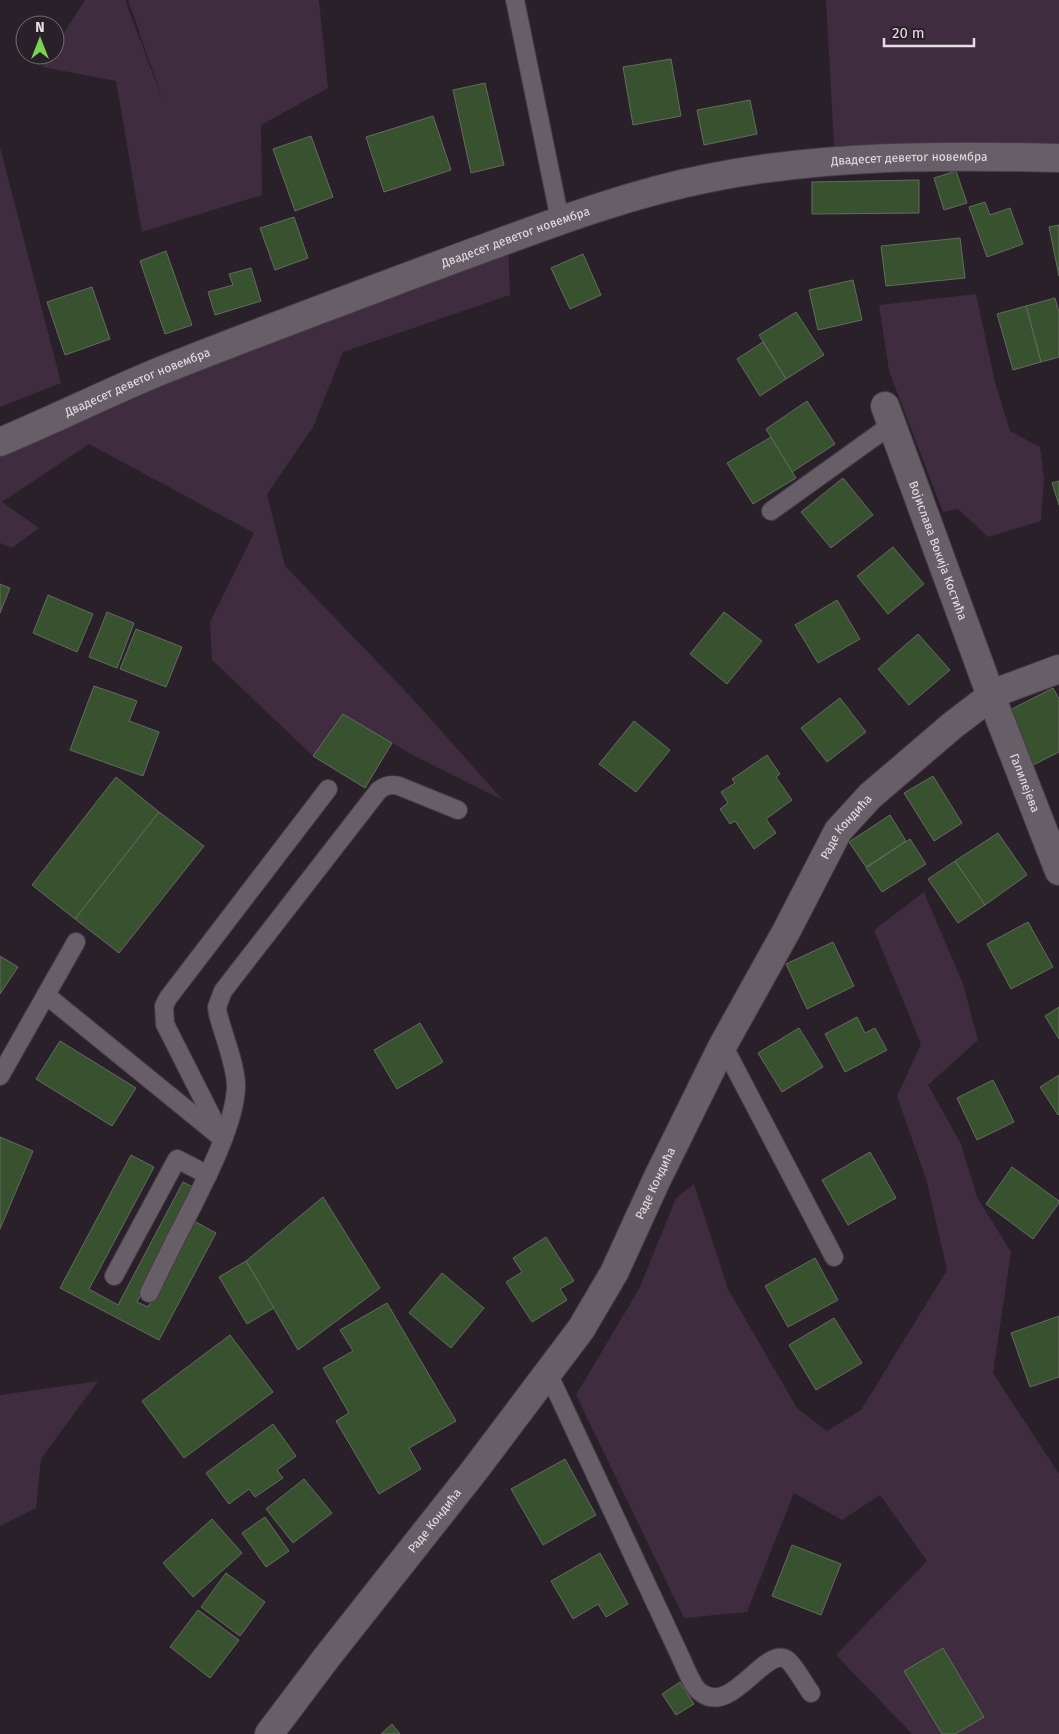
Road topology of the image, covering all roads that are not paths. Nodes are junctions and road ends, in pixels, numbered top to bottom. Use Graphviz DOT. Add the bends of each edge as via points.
graph roads {
  1 [pos="515,0"];
  2 [pos="1059,158"];
  3 [pos="560,220"];
  4 [pos="888,415"];
  5 [pos="0,442"];
  6 [pos="771,511"];
  7 [pos="1059,670"];
  8 [pos="991,696"];
  9 [pos="328,790"];
  10 [pos="458,810"];
  11 [pos="1059,871"];
  12 [pos="76,942"];
  13 [pos="46,995"];
  14 [pos="723,1045"];
  15 [pos="0,1076"];
  16 [pos="223,1139"];
  17 [pos="208,1175"];
  18 [pos="834,1257"];
  19 [pos="114,1276"];
  20 [pos="149,1293"];
  21 [pos="548,1373"];
  22 [pos="811,1693"];
  23 [pos="269,1734"];
  1 -- 3 [label="lane"];
  2 -- 3 [label="street, Двадесет деветог новембра" via="898,158 776,166 649,192"];
  3 -- 5 [label="street, Двадесет деветог новембра" via="155,373"];
  4 -- 6 [label="lane"];
  4 -- 8 [label="street, Војислава Вокија Костића"];
  7 -- 8 [label="street, Раде Кондића"];
  8 -- 11 [label="street, Галилејева"];
  8 -- 14 [label="street, Раде Кондића" via="870,796 838,831"];
  9 -- 16 [label="lane" via="164,1006 165,1024"];
  10 -- 16 [label="lane" via="393,784 379,790 223,992 217,1006 218,1014 236,1086"];
  12 -- 13 [label="lane"];
  13 -- 15 [label="lane"];
  13 -- 16 [label="lane"];
  14 -- 18 [label="lane"];
  14 -- 21 [label="street, Раде Кондића" via="614,1273 581,1329"];
  16 -- 17 [label="lane"];
  17 -- 19 [label="lane" via="177,1159"];
  17 -- 20 [label="lane"];
  21 -- 22 [label="lane" via="698,1691 709,1697 721,1698 768,1662 781,1658 788,1660"];
  21 -- 23 [label="street, Раде Кондића"];
}
